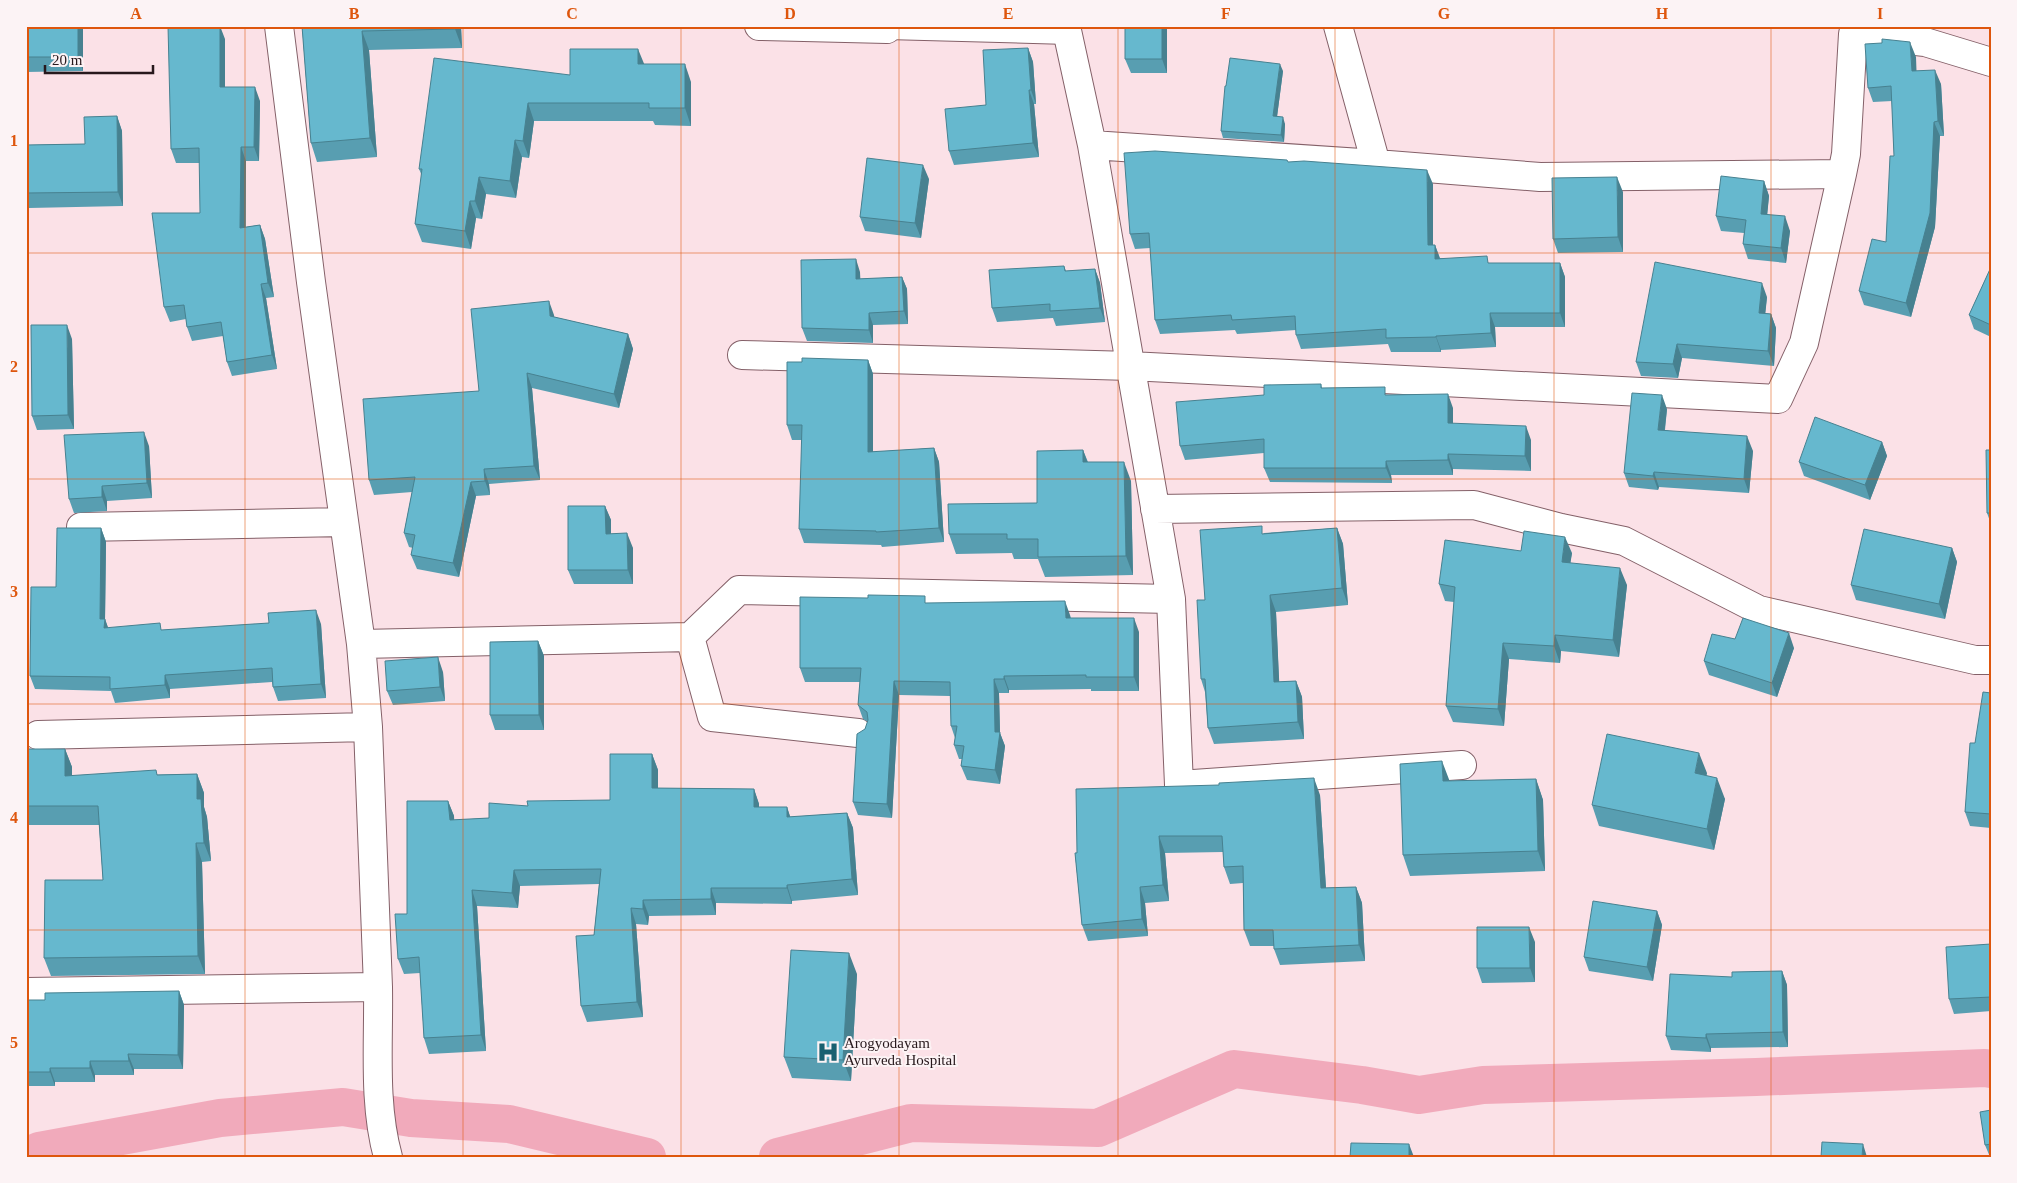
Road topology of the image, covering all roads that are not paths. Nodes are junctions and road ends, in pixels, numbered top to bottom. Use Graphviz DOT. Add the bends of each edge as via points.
graph roads {
  1 [pos="279,26"];
  2 [pos="759,26"];
  3 [pos="1338,26"];
  4 [pos="887,29"];
  5 [pos="1067,30"];
  6 [pos="1852,30"];
  7 [pos="1991,62"];
  8 [pos="1092,145"];
  9 [pos="1376,164"];
  10 [pos="1842,174"];
  11 [pos="742,355"];
  12 [pos="1130,366"];
  13 [pos="1155,509"];
  14 [pos="344,522"];
  15 [pos="81,527"];
  16 [pos="1171,599"];
  17 [pos="690,637"];
  18 [pos="361,644"];
  19 [pos="1991,660"];
  20 [pos="368,727"];
  21 [pos="858,733"];
  22 [pos="38,735"];
  23 [pos="1462,765"];
  24 [pos="378,987"];
  25 [pos="26,992"];
  26 [pos="385,1144"];
  1 -- 14 [label="street"];
  2 -- 4 [label="street"];
  3 -- 9 [label="street"];
  4 -- 5 [label="lane"];
  5 -- 8 [label="street"];
  6 -- 7 [label="street" via="1924,42"];
  6 -- 10 [label="street" via="1846,154"];
  8 -- 9 [label="street"];
  8 -- 12 [label="street"];
  9 -- 10 [label="street" via="1540,177"];
  10 -- 12 [label="street" via="1804,343 1778,399"];
  11 -- 12 [label="street"];
  12 -- 13 [label="street"];
  13 -- 16 [label="street"];
  13 -- 19 [label="street" via="1474,505 1624,541 1759,610 1975,660"];
  14 -- 15 [label="street"];
  14 -- 18 [label="street"];
  16 -- 17 [label="street" via="739,590"];
  16 -- 23 [label="street" via="1179,785"];
  17 -- 18 [label="street"];
  17 -- 21 [label="street" via="712,717"];
  18 -- 20 [label="street"];
  20 -- 22 [label="street"];
  20 -- 24 [label="street"];
  24 -- 25 [label="street"];
  24 -- 26 [label="street" via="379,1076"];
}
